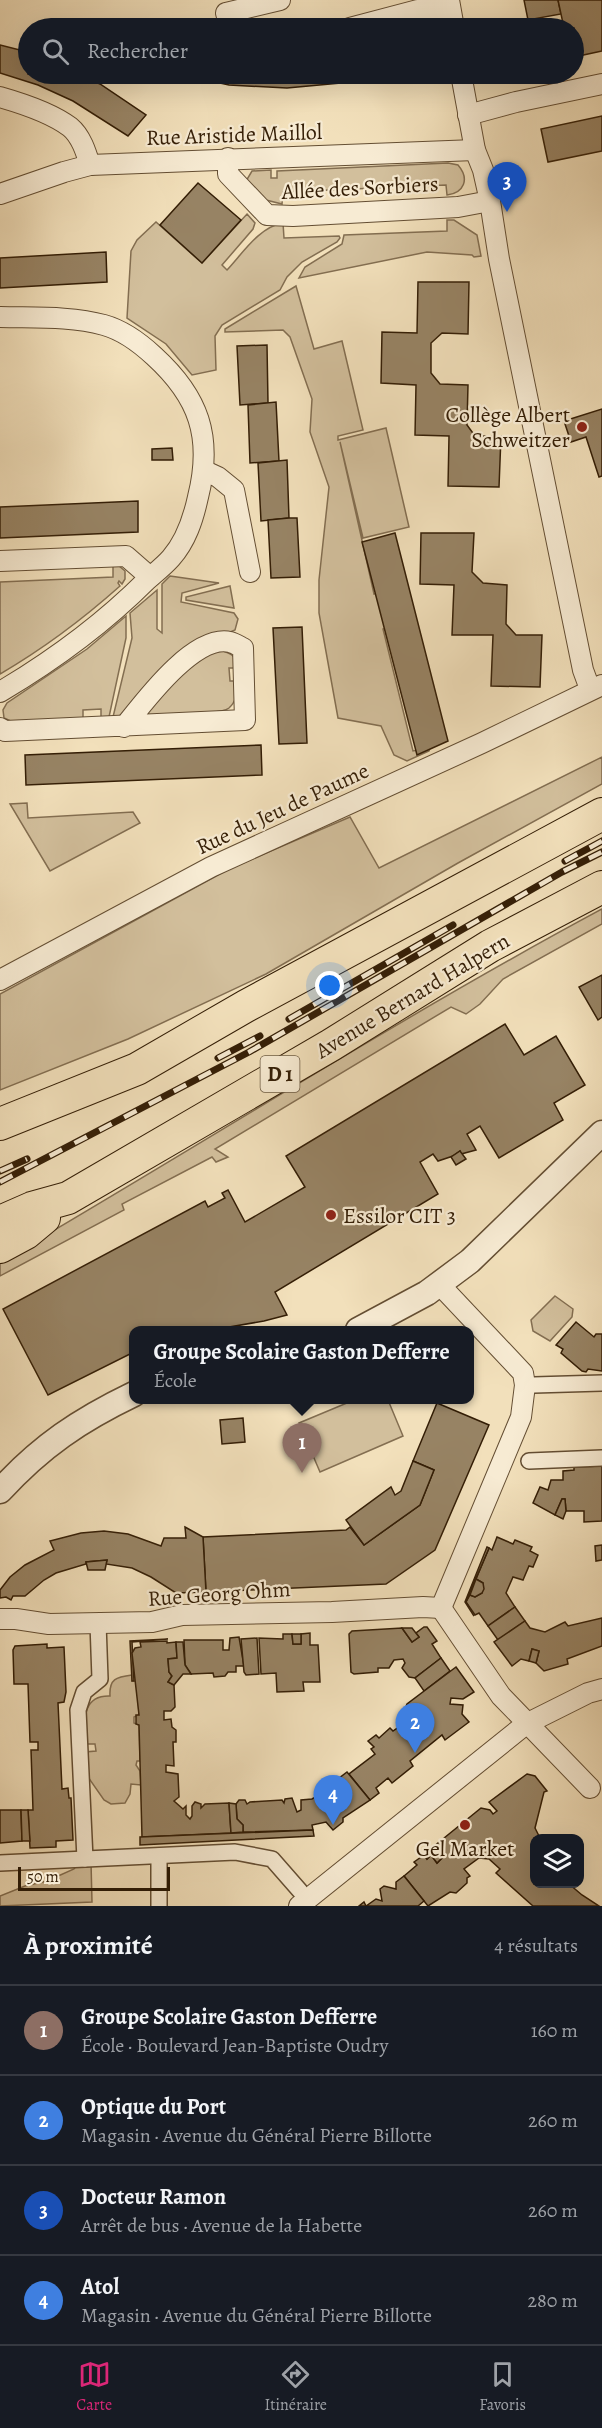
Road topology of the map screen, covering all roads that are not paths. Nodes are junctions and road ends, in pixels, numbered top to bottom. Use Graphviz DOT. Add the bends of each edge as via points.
graph roads {
  1 [pos="280,0"];
  2 [pos="449,4"];
  3 [pos="227,18"];
  4 [pos="388,18"];
  5 [pos="463,84"];
  6 [pos="602,84"];
  7 [pos="0,97"];
  8 [pos="468,116"];
  9 [pos="475,150"];
  10 [pos="228,158"];
  11 [pos="90,165"];
  12 [pos="0,195"];
  13 [pos="490,201"];
  14 [pos="0,317"];
  15 [pos="205,471"];
  16 [pos="0,561"];
  17 [pos="249,572"];
  18 [pos="150,577"];
  19 [pos="596,687"];
  20 [pos="0,692"];
  21 [pos="124,727"];
  22 [pos="0,728"];
  23 [pos="602,814"];
  24 [pos="602,887"];
  25 [pos="0,980"];
  26 [pos="1,1124"];
  27 [pos="602,1133"];
  28 [pos="68,1198"];
  29 [pos="0,1222"];
  30 [pos="0,1247"];
  31 [pos="440,1285"];
  32 [pos="365,1326"];
  33 [pos="602,1383"];
  34 [pos="534,1384"];
  35 [pos="129,1396"];
  36 [pos="602,1458"];
  37 [pos="529,1461"];
  38 [pos="0,1491"];
  39 [pos="441,1608"];
  40 [pos="0,1619"];
  41 [pos="98,1623"];
  42 [pos="602,1689"];
  43 [pos="526,1724"];
  44 [pos="590,1788"];
  45 [pos="159,1856"];
  46 [pos="85,1858"];
  47 [pos="0,1863"];
  48 [pos="299,1899"];
  49 [pos="159,1906"];
  1 -- 3 [label="street" via="226,13"];
  2 -- 4 [label="street"];
  5 -- 8 [label="street"];
  6 -- 8 [label="street"];
  7 -- 11 [label="street" via="71,128"];
  8 -- 9 [label="street"];
  9 -- 10 [label="street, Rue Aristide Maillol"];
  9 -- 13 [label="street"];
  10 -- 11 [label="street, Rue Aristide Maillol"];
  10 -- 13 [label="street, Allée des Sorbiers" via="228,174 267,215 458,207"];
  11 -- 12 [label="street, Rue Aristide Maillol"];
  13 -- 19 [label="street" via="583,670"];
  14 -- 15 [label="street" via="104,325 147,350 187,392 203,435"];
  15 -- 17 [label="street" via="234,490"];
  15 -- 18 [label="street" via="192,525 171,558"];
  16 -- 18 [label="street" via="126,556"];
  18 -- 20 [label="street" via="117,610 40,669"];
  19 -- 25 [label="street, Rue du Jeu de Paume" via="211,867"];
  21 -- 21 [label="street" via="164,677 204,646 228,641 243,648 246,720"];
  21 -- 22 [label="street" via="5,731"];
  23 -- 26 [label="highway" via="136,1069"];
  24 -- 28 [label="highway, Avenue Bernard Halpern / D 1" via="490,946 331,1045"];
  27 -- 31 [label="street" via="470,1261"];
  28 -- 29 [label="highway, Avenue Bernard Halpern / D 1"];
  28 -- 30 [label="highway" via="26,1233"];
  31 -- 32 [label="street"];
  31 -- 39 [label="street" via="523,1373 525,1385 521,1417"];
  33 -- 34 [label="street"];
  35 -- 38 [label="street" via="64,1434 26,1462"];
  36 -- 37 [label="street"];
  39 -- 41 [label="street, Rue Georg Ohm" via="182,1615 152,1622"];
  39 -- 43 [label="street" via="501,1696"];
  40 -- 41 [label="street, Rue Georg Ohm"];
  41 -- 46 [label="street" via="100,1679 84,1692 78,1710"];
  42 -- 43 [label="street"];
  43 -- 44 [label="street"];
  43 -- 48 [label="street"];
  45 -- 46 [label="street"];
  45 -- 48 [label="street" via="235,1852 272,1858"];
  45 -- 49 [label="street"];
  46 -- 47 [label="street"];
}
